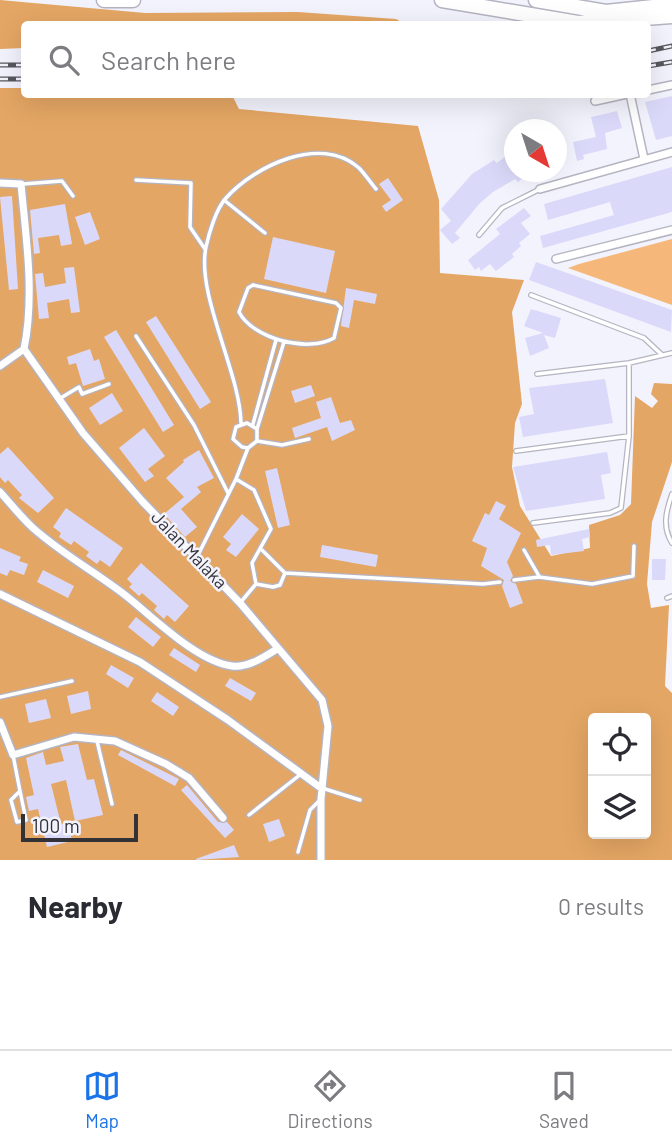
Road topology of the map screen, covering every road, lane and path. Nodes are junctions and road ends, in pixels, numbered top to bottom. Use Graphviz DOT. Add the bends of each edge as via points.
graph roads {
  1 [pos="104,0"];
  2 [pos="133,0"];
  3 [pos="442,0"];
  4 [pos="536,0"];
  5 [pos="665,7"];
  6 [pos="672,16"];
  7 [pos="566,21"];
  8 [pos="605,21"];
  9 [pos="672,85"];
  10 [pos="651,89"];
  11 [pos="612,98"];
  12 [pos="630,98"];
  13 [pos="595,102"];
  14 [pos="672,152"];
  15 [pos="644,159"];
  16 [pos="136,180"];
  17 [pos="0,183"];
  18 [pos="21,184"];
  19 [pos="376,189"];
  20 [pos="540,189"];
  21 [pos="73,196"];
  22 [pos="224,200"];
  23 [pos="672,230"];
  24 [pos="265,233"];
  25 [pos="479,235"];
  26 [pos="205,249"];
  27 [pos="556,259"];
  28 [pos="531,295"];
  29 [pos="136,336"];
  30 [pos="276,340"];
  31 [pos="284,342"];
  32 [pos="24,349"];
  33 [pos="672,353"];
  34 [pos="661,354"];
  35 [pos="629,363"];
  36 [pos="0,366"];
  37 [pos="537,374"];
  38 [pos="109,384"];
  39 [pos="59,399"];
  40 [pos="241,424"];
  41 [pos="253,425"];
  42 [pos="257,429"];
  43 [pos="629,436"];
  44 [pos="309,439"];
  45 [pos="257,441"];
  46 [pos="248,448"];
  47 [pos="516,451"];
  48 [pos="236,479"];
  49 [pos="0,492"];
  50 [pos="228,494"];
  51 [pos="672,494"];
  52 [pos="533,523"];
  53 [pos="672,543"];
  54 [pos="634,546"];
  55 [pos="262,550"];
  56 [pos="524,550"];
  57 [pos="197,558"];
  58 [pos="285,573"];
  59 [pos="539,577"];
  60 [pos="514,580"];
  61 [pos="500,582"];
  62 [pos="256,584"];
  63 [pos="0,594"];
  64 [pos="240,603"];
  65 [pos="277,649"];
  66 [pos="72,681"];
  67 [pos="0,696"];
  68 [pos="0,722"];
  69 [pos="96,739"];
  70 [pos="13,755"];
  71 [pos="301,774"];
  72 [pos="321,788"];
  73 [pos="19,790"];
  74 [pos="321,799"];
  75 [pos="360,800"];
  76 [pos="111,804"];
  77 [pos="248,815"];
  78 [pos="223,818"];
  79 [pos="298,852"];
  80 [pos="321,860"];
  1 -- 2 [label="highway"];
  3 -- 7 [label="highway"];
  4 -- 5 [label="highway" via="606,12"];
  6 -- 8 [label="highway"];
  9 -- 10 [label="street"];
  11 -- 13 [label="street"];
  12 -- 15 [label="street"];
  14 -- 15 [label="street"];
  15 -- 20 [label="street"];
  16 -- 26 [label="lane" via="191,183 190,227"];
  17 -- 18 [label="street"];
  18 -- 21 [label="lane" via="62,181"];
  18 -- 32 [label="street" via="28,261 29,326"];
  19 -- 22 [label="lane" via="358,167 337,157 311,154 267,167"];
  20 -- 25 [label="lane" via="502,208"];
  22 -- 24 [label="lane"];
  22 -- 26 [label="lane"];
  23 -- 27 [label="street"];
  26 -- 40 [label="lane" via="208,281"];
  28 -- 34 [label="lane" via="644,338"];
  29 -- 50 [label="lane" via="194,425"];
  30 -- 31 [label="lane"];
  30 -- 31 [label="lane" via="246,324 239,313 253,285 336,303 341,308 334,338"];
  30 -- 41 [label="lane"];
  31 -- 42 [label="lane"];
  32 -- 36 [label="street"];
  32 -- 39 [label="street, Jalan Malaka"];
  33 -- 34 [label="lane"];
  34 -- 35 [label="lane"];
  35 -- 37 [label="lane"];
  35 -- 43 [label="lane"];
  38 -- 39 [label="lane" via="82,394 79,387"];
  39 -- 57 [label="street, Jalan Malaka" via="134,492"];
  40 -- 41 [label="lane"];
  40 -- 46 [label="lane" via="233,439"];
  41 -- 42 [label="lane"];
  42 -- 45 [label="lane"];
  43 -- 47 [label="lane"];
  43 -- 52 [label="lane" via="621,508"];
  44 -- 45 [label="lane" via="282,444"];
  45 -- 46 [label="lane"];
  46 -- 48 [label="lane"];
  48 -- 50 [label="lane"];
  48 -- 55 [label="lane" via="254,490 271,530"];
  49 -- 65 [label="street" via="57,547 207,656 233,666 248,664"];
  50 -- 57 [label="lane"];
  51 -- 53 [label="lane" via="666,533"];
  54 -- 59 [label="lane" via="633,576 592,584"];
  55 -- 58 [label="lane"];
  55 -- 62 [label="lane" via="253,563"];
  56 -- 59 [label="lane"];
  57 -- 64 [label="street, Jalan Malaka"];
  58 -- 61 [label="lane"];
  58 -- 62 [label="lane" via="281,584"];
  59 -- 60 [label="lane"];
  62 -- 64 [label="lane"];
  63 -- 71 [label="street" via="140,662"];
  64 -- 65 [label="street, Jalan Malaka"];
  65 -- 72 [label="street, Jalan Malaka" via="322,699 328,726"];
  66 -- 67 [label="lane"];
  68 -- 70 [label="street"];
  69 -- 70 [label="street" via="74,737"];
  69 -- 76 [label="lane"];
  69 -- 78 [label="street" via="115,741 189,778"];
  70 -- 73 [label="lane"];
  71 -- 72 [label="street"];
  71 -- 77 [label="lane"];
  72 -- 74 [label="street, Jalan Malaka"];
  72 -- 75 [label="lane"];
  73 -- 73 [label="lane" via="26,820 17,822 10,800"];
  74 -- 79 [label="lane" via="310,810"];
  74 -- 80 [label="street, Jalan Malaka"];
}
